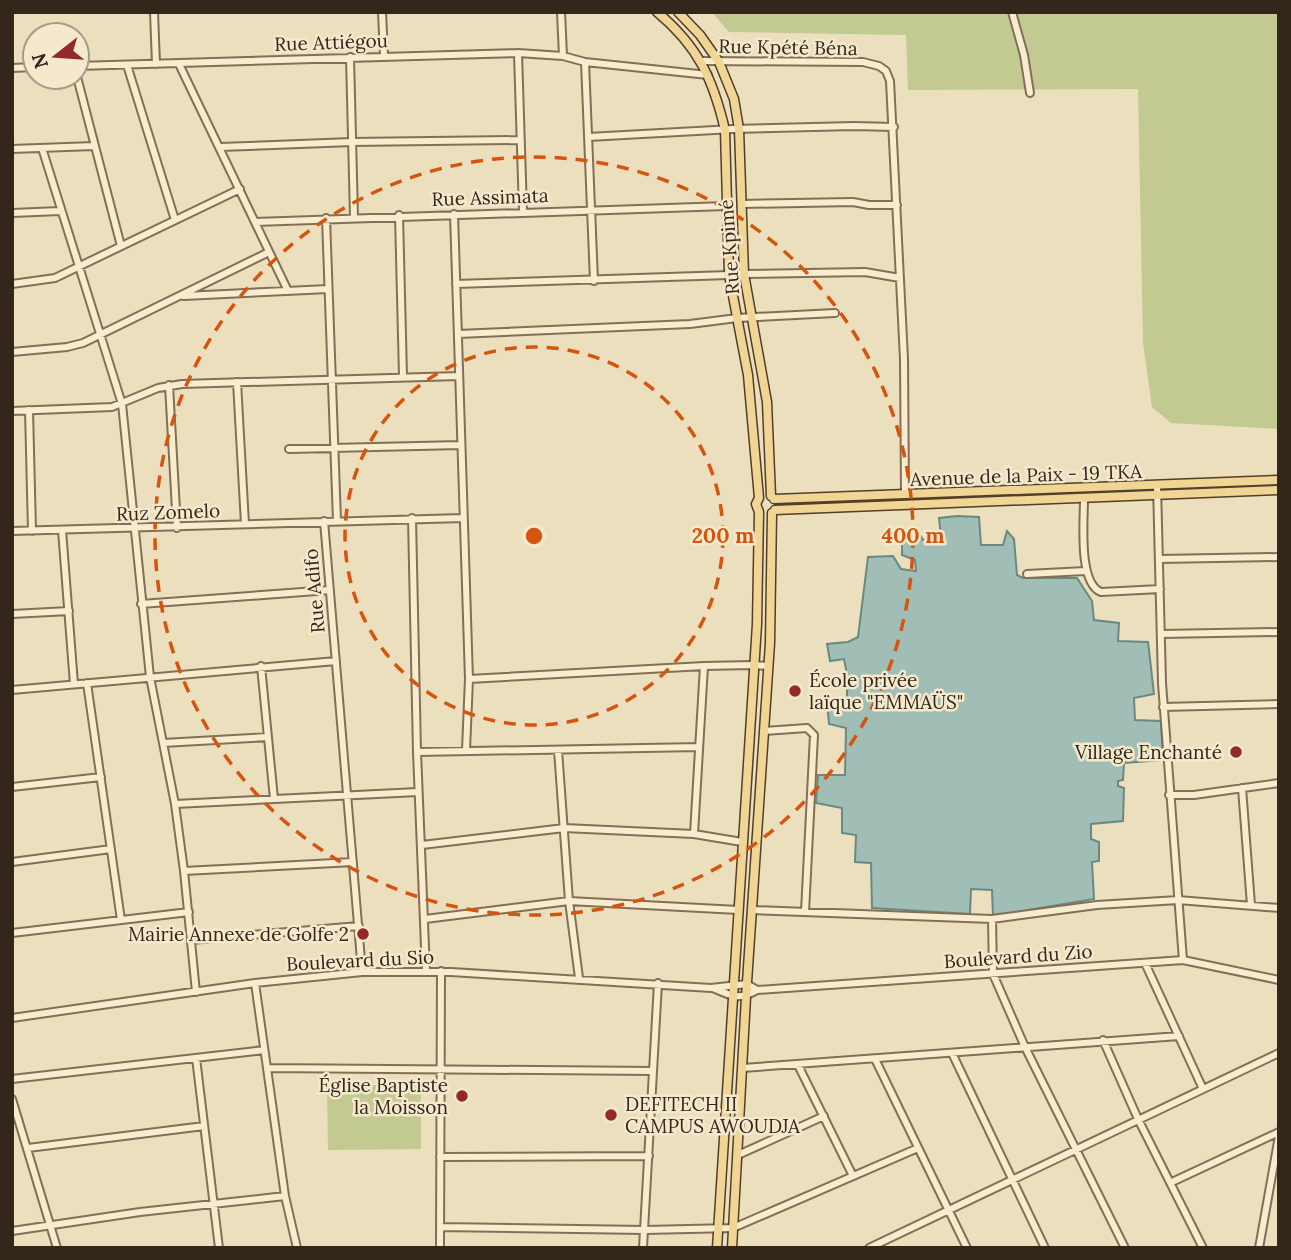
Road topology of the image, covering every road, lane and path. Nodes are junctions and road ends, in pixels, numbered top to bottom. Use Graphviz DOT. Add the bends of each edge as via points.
graph roads {
  1 [pos="154,12"];
  2 [pos="383,12"];
  3 [pos="561,12"];
  4 [pos="656,12"];
  5 [pos="678,12"];
  6 [pos="1012,12"];
  7 [pos="518,53"];
  8 [pos="384,55"];
  9 [pos="563,56"];
  10 [pos="350,57"];
  11 [pos="702,61"];
  12 [pos="585,62"];
  13 [pos="719,62"];
  14 [pos="156,64"];
  15 [pos="179,64"];
  16 [pos="127,65"];
  17 [pos="91,66"];
  18 [pos="708,75"];
  19 [pos="80,91"];
  20 [pos="1030,93"];
  21 [pos="894,127"];
  22 [pos="739,129"];
  23 [pos="725,130"];
  24 [pos="588,137"];
  25 [pos="520,140"];
  26 [pos="352,142"];
  27 [pos="94,146"];
  28 [pos="220,147"];
  29 [pos="42,148"];
  30 [pos="12,149"];
  31 [pos="240,189"];
  32 [pos="741,205"];
  33 [pos="897,205"];
  34 [pos="726,206"];
  35 [pos="592,209"];
  36 [pos="60,211"];
  37 [pos="523,212"];
  38 [pos="12,213"];
  39 [pos="454,214"];
  40 [pos="399,215"];
  41 [pos="354,217"];
  42 [pos="326,218"];
  43 [pos="175,220"];
  44 [pos="255,222"];
  45 [pos="121,246"];
  46 [pos="270,253"];
  47 [pos="79,267"];
  48 [pos="744,274"];
  49 [pos="729,275"];
  50 [pos="900,278"];
  51 [pos="594,281"];
  52 [pos="12,284"];
  53 [pos="456,285"];
  54 [pos="328,289"];
  55 [pos="288,291"];
  56 [pos="178,296"];
  57 [pos="835,313"];
  58 [pos="750,317"];
  59 [pos="737,318"];
  60 [pos="458,334"];
  61 [pos="100,336"];
  62 [pos="12,352"];
  63 [pos="403,376"];
  64 [pos="459,376"];
  65 [pos="330,379"];
  66 [pos="237,382"];
  67 [pos="169,386"];
  68 [pos="122,404"];
  69 [pos="29,410"];
  70 [pos="12,411"];
  71 [pos="461,445"];
  72 [pos="333,448"];
  73 [pos="289,449"];
  74 [pos="1279,480"];
  75 [pos="1157,485"];
  76 [pos="1279,490"];
  77 [pos="905,495"];
  78 [pos="1157,495"];
  79 [pos="759,498"];
  80 [pos="773,498"];
  81 [pos="1084,498"];
  82 [pos="759,512"];
  83 [pos="773,512"];
  84 [pos="463,517"];
  85 [pos="412,518"];
  86 [pos="324,521"];
  87 [pos="337,521"];
  88 [pos="245,524"];
  89 [pos="177,528"];
  90 [pos="136,529"];
  91 [pos="62,530"];
  92 [pos="12,531"];
  93 [pos="32,531"];
  94 [pos="1279,557"];
  95 [pos="1159,559"];
  96 [pos="1085,571"];
  97 [pos="1027,574"];
  98 [pos="1160,589"];
  99 [pos="330,590"];
  100 [pos="141,604"];
  101 [pos="69,611"];
  102 [pos="12,614"];
  103 [pos="1279,632"];
  104 [pos="1161,634"];
  105 [pos="336,661"];
  106 [pos="753,665"];
  107 [pos="261,666"];
  108 [pos="704,666"];
  109 [pos="768,666"];
  110 [pos="150,677"];
  111 [pos="469,679"];
  112 [pos="87,683"];
  113 [pos="74,684"];
  114 [pos="12,691"];
  115 [pos="1279,704"];
  116 [pos="1163,708"];
  117 [pos="764,731"];
  118 [pos="268,737"];
  119 [pos="163,743"];
  120 [pos="699,747"];
  121 [pos="466,750"];
  122 [pos="558,750"];
  123 [pos="417,752"];
  124 [pos="101,777"];
  125 [pos="1279,783"];
  126 [pos="12,787"];
  127 [pos="1242,789"];
  128 [pos="418,792"];
  129 [pos="1169,795"];
  130 [pos="347,796"];
  131 [pos="274,799"];
  132 [pos="175,804"];
  133 [pos="564,828"];
  134 [pos="694,834"];
  135 [pos="742,842"];
  136 [pos="422,845"];
  137 [pos="111,849"];
  138 [pos="12,862"];
  139 [pos="353,862"];
  140 [pos="184,871"];
  141 [pos="1178,900"];
  142 [pos="569,901"];
  143 [pos="1251,905"];
  144 [pos="1279,908"];
  145 [pos="738,910"];
  146 [pos="752,910"];
  147 [pos="188,912"];
  148 [pos="805,912"];
  149 [pos="425,919"];
  150 [pos="992,919"];
  151 [pos="121,920"];
  152 [pos="359,926"];
  153 [pos="12,933"];
  154 [pos="191,940"];
  155 [pos="1183,960"];
  156 [pos="1145,963"];
  157 [pos="426,971"];
  158 [pos="441,971"];
  159 [pos="362,972"];
  160 [pos="993,974"];
  161 [pos="579,978"];
  162 [pos="1279,980"];
  163 [pos="255,983"];
  164 [pos="658,983"];
  165 [pos="733,983"];
  166 [pos="747,984"];
  167 [pos="711,988"];
  168 [pos="757,990"];
  169 [pos="196,992"];
  170 [pos="732,996"];
  171 [pos="746,997"];
  172 [pos="12,1018"];
  173 [pos="1179,1036"];
  174 [pos="1103,1040"];
  175 [pos="1026,1048"];
  176 [pos="264,1050"];
  177 [pos="952,1052"];
  178 [pos="1279,1053"];
  179 [pos="196,1058"];
  180 [pos="875,1059"];
  181 [pos="798,1065"];
  182 [pos="267,1068"];
  183 [pos="742,1068"];
  184 [pos="440,1070"];
  185 [pos="653,1071"];
  186 [pos="12,1079"];
  187 [pos="1203,1089"];
  188 [pos="12,1099"];
  189 [pos="824,1116"];
  190 [pos="1138,1119"];
  191 [pos="204,1126"];
  192 [pos="1279,1134"];
  193 [pos="28,1148"];
  194 [pos="918,1148"];
  195 [pos="1077,1149"];
  196 [pos="738,1155"];
  197 [pos="649,1156"];
  198 [pos="440,1157"];
  199 [pos="853,1176"];
  200 [pos="1014,1179"];
  201 [pos="1172,1182"];
  202 [pos="285,1196"];
  203 [pos="214,1204"];
  204 [pos="949,1209"];
  205 [pos="51,1226"];
  206 [pos="440,1227"];
  207 [pos="733,1227"];
  208 [pos="718,1229"];
  209 [pos="645,1230"];
  210 [pos="12,1231"];
  211 [pos="886,1244"];
  212 [pos="57,1248"];
  213 [pos="219,1248"];
  214 [pos="297,1248"];
  215 [pos="440,1248"];
  216 [pos="643,1248"];
  217 [pos="717,1248"];
  218 [pos="732,1248"];
  219 [pos="869,1248"];
  220 [pos="967,1248"];
  221 [pos="1045,1248"];
  222 [pos="1125,1248"];
  223 [pos="1203,1248"];
  224 [pos="1259,1248"];
  1 -- 14 [label="street"];
  2 -- 8 [label="street"];
  3 -- 9 [label="street"];
  4 -- 11 [label="main road, Rue Kpété Béna"];
  5 -- 13 [label="main road, Rue Kpimé"];
  6 -- 20 [label="street"];
  7 -- 8 [label="street, Rue Attiégou"];
  7 -- 9 [label="street, Rue Attiégou"];
  7 -- 25 [label="street"];
  8 -- 10 [label="street, Rue Attiégou"];
  9 -- 12 [label="street, Rue Attiégou"];
  10 -- 15 [label="street, Rue Attiégou"];
  10 -- 26 [label="street"];
  11 -- 13 [label="street, Rue Kpété Béna"];
  11 -- 18 [label="main road"];
  12 -- 18 [label="street, Rue Attiégou"];
  12 -- 24 [label="street"];
  13 -- 21 [label="street, Rue Kpété Béna" via="863,62 879,66 890,81"];
  13 -- 22 [label="main road, Rue Kpimé" via="734,99"];
  14 -- 15 [label="street, Rue Attiégou"];
  14 -- 16 [label="street, Rue Attiégou"];
  15 -- 28 [label="street"];
  16 -- 17 [label="street, Rue Attiégou"];
  16 -- 43 [label="street"];
  18 -- 23 [label="main road"];
  19 -- 27 [label="street"];
  21 -- 22 [label="street"];
  21 -- 33 [label="street"];
  22 -- 23 [label="street"];
  22 -- 32 [label="main road, Rue Kpimé"];
  23 -- 24 [label="street"];
  23 -- 34 [label="main road"];
  24 -- 35 [label="street"];
  25 -- 26 [label="street"];
  25 -- 37 [label="street"];
  26 -- 28 [label="street"];
  26 -- 41 [label="street"];
  27 -- 29 [label="street"];
  27 -- 45 [label="street"];
  28 -- 31 [label="street"];
  29 -- 30 [label="street"];
  29 -- 36 [label="street"];
  31 -- 43 [label="street"];
  31 -- 44 [label="street"];
  32 -- 33 [label="street"];
  32 -- 48 [label="main road, Rue Kpimé"];
  33 -- 50 [label="street"];
  34 -- 35 [label="street, Rue Assimata"];
  34 -- 49 [label="main road"];
  35 -- 37 [label="street, Rue Assimata"];
  35 -- 51 [label="street"];
  36 -- 38 [label="street"];
  36 -- 47 [label="street"];
  37 -- 39 [label="street, Rue Assimata"];
  39 -- 40 [label="street, Rue Assimata"];
  39 -- 53 [label="street"];
  40 -- 41 [label="street, Rue Assimata"];
  40 -- 63 [label="street"];
  41 -- 42 [label="street, Rue Assimata"];
  42 -- 44 [label="street, Rue Assimata"];
  42 -- 54 [label="street"];
  43 -- 45 [label="street"];
  44 -- 46 [label="street"];
  45 -- 47 [label="street"];
  46 -- 55 [label="street"];
  46 -- 56 [label="street"];
  47 -- 52 [label="street" via="41,282"];
  47 -- 61 [label="street"];
  48 -- 50 [label="street" via="865,272"];
  48 -- 58 [label="main road, Rue Kpimé"];
  49 -- 51 [label="street"];
  49 -- 59 [label="main road"];
  50 -- 77 [label="street"];
  51 -- 53 [label="street"];
  53 -- 60 [label="street"];
  54 -- 55 [label="street"];
  54 -- 65 [label="street"];
  55 -- 56 [label="street"];
  56 -- 61 [label="street"];
  57 -- 58 [label="street"];
  58 -- 59 [label="street"];
  58 -- 80 [label="main road, Rue Kpimé" via="766,402"];
  59 -- 60 [label="street"];
  59 -- 79 [label="main road" via="748,375"];
  60 -- 64 [label="street"];
  61 -- 62 [label="street" via="67,347"];
  61 -- 68 [label="street"];
  63 -- 64 [label="street"];
  63 -- 65 [label="street"];
  64 -- 71 [label="street"];
  65 -- 66 [label="street"];
  65 -- 72 [label="street"];
  66 -- 67 [label="street"];
  66 -- 88 [label="street"];
  67 -- 68 [label="street"];
  67 -- 89 [label="street"];
  68 -- 69 [label="street"];
  68 -- 90 [label="street"];
  69 -- 70 [label="street"];
  69 -- 93 [label="street"];
  71 -- 72 [label="street"];
  71 -- 84 [label="street"];
  72 -- 73 [label="street"];
  72 -- 87 [label="street"];
  74 -- 75 [label="main road, Avenue de la Paix - 19 TKA"];
  75 -- 77 [label="main road, Avenue de la Paix - 19 TKA"];
  75 -- 78 [label="street"];
  76 -- 78 [label="main road"];
  77 -- 80 [label="main road, Avenue de la Paix - 19 TKA"];
  78 -- 81 [label="main road"];
  78 -- 95 [label="street"];
  79 -- 80 [label="main road"];
  79 -- 82 [label="main road"];
  80 -- 83 [label="main road"];
  81 -- 83 [label="main road"];
  81 -- 96 [label="street"];
  82 -- 83 [label="main road"];
  82 -- 106 [label="main road"];
  83 -- 109 [label="main road"];
  84 -- 85 [label="street, Rue Adifo"];
  84 -- 111 [label="street"];
  85 -- 87 [label="street, Rue Adifo"];
  85 -- 123 [label="street"];
  86 -- 87 [label="street, Rue Adifo"];
  86 -- 88 [label="street, Ruz Zomelo"];
  86 -- 99 [label="street, Rue Adifo"];
  88 -- 89 [label="street, Ruz Zomelo"];
  89 -- 90 [label="street, Ruz Zomelo"];
  90 -- 91 [label="street, Ruz Zomelo"];
  90 -- 100 [label="street"];
  91 -- 93 [label="street, Ruz Zomelo"];
  91 -- 101 [label="street"];
  92 -- 93 [label="street, Ruz Zomelo"];
  94 -- 95 [label="street"];
  95 -- 98 [label="street"];
  96 -- 97 [label="street"];
  96 -- 98 [label="street" via="1093,589 1101,592"];
  98 -- 104 [label="street"];
  99 -- 100 [label="street"];
  99 -- 105 [label="street, Rue Adifo"];
  100 -- 110 [label="street"];
  101 -- 102 [label="street"];
  101 -- 113 [label="street"];
  103 -- 104 [label="street"];
  104 -- 116 [label="street"];
  105 -- 107 [label="street"];
  105 -- 130 [label="street, Rue Adifo"];
  106 -- 108 [label="street"];
  106 -- 109 [label="street"];
  106 -- 135 [label="main road"];
  107 -- 110 [label="street"];
  107 -- 118 [label="street"];
  108 -- 111 [label="street"];
  108 -- 120 [label="street"];
  109 -- 117 [label="main road"];
  110 -- 112 [label="street"];
  110 -- 119 [label="street"];
  111 -- 121 [label="street"];
  112 -- 113 [label="street"];
  112 -- 124 [label="street"];
  113 -- 114 [label="street"];
  115 -- 116 [label="street"];
  116 -- 129 [label="street"];
  117 -- 146 [label="main road"];
  117 -- 148 [label="street" via="807,729 814,735"];
  118 -- 119 [label="street"];
  118 -- 131 [label="street"];
  119 -- 132 [label="street"];
  120 -- 122 [label="street"];
  120 -- 134 [label="street"];
  121 -- 122 [label="street"];
  121 -- 123 [label="street"];
  122 -- 133 [label="street"];
  123 -- 128 [label="street"];
  124 -- 126 [label="street"];
  124 -- 137 [label="street"];
  125 -- 127 [label="street"];
  127 -- 129 [label="street"];
  127 -- 143 [label="street"];
  128 -- 130 [label="street"];
  128 -- 136 [label="street"];
  129 -- 141 [label="street"];
  130 -- 131 [label="street"];
  130 -- 139 [label="street, Rue Adifo"];
  131 -- 132 [label="street"];
  132 -- 140 [label="street"];
  133 -- 134 [label="street"];
  133 -- 136 [label="street"];
  133 -- 142 [label="street"];
  134 -- 135 [label="street"];
  135 -- 145 [label="main road"];
  136 -- 149 [label="street"];
  137 -- 138 [label="street"];
  137 -- 151 [label="street"];
  139 -- 140 [label="street"];
  139 -- 152 [label="street, Rue Adifo"];
  140 -- 147 [label="street"];
  141 -- 143 [label="street"];
  141 -- 150 [label="street"];
  141 -- 155 [label="street"];
  142 -- 145 [label="street"];
  142 -- 149 [label="street"];
  142 -- 161 [label="street"];
  143 -- 144 [label="street"];
  145 -- 165 [label="main road"];
  146 -- 148 [label="street"];
  146 -- 166 [label="main road"];
  147 -- 151 [label="street"];
  147 -- 154 [label="street"];
  148 -- 150 [label="street"];
  149 -- 157 [label="street"];
  150 -- 160 [label="street"];
  151 -- 153 [label="street"];
  152 -- 154 [label="street"];
  152 -- 159 [label="street, Rue Adifo"];
  154 -- 169 [label="street"];
  155 -- 156 [label="street, Boulevard du Zio"];
  155 -- 162 [label="street, Boulevard du Zio"];
  156 -- 160 [label="street, Boulevard du Zio"];
  156 -- 173 [label="street"];
  157 -- 158 [label="street, Boulevard du Sio"];
  157 -- 159 [label="street, Boulevard du Sio"];
  158 -- 161 [label="street, Boulevard du Sio"];
  158 -- 184 [label="street"];
  159 -- 163 [label="street, Boulevard du Sio"];
  160 -- 168 [label="street, Boulevard du Zio"];
  160 -- 175 [label="street"];
  161 -- 164 [label="street, Boulevard du Sio"];
  163 -- 169 [label="street, Boulevard du Sio"];
  163 -- 176 [label="street"];
  164 -- 167 [label="street, Boulevard du Sio"];
  164 -- 185 [label="street"];
  165 -- 166 [label="street, Boulevard du Sio"];
  165 -- 167 [label="street, Boulevard du Sio"];
  165 -- 170 [label="main road"];
  166 -- 168 [label="street"];
  166 -- 171 [label="main road"];
  167 -- 170 [label="street, Boulevard du Sio"];
  168 -- 171 [label="street, Boulevard du Zio"];
  169 -- 172 [label="street, Boulevard du Sio"];
  170 -- 171 [label="street, Boulevard du Sio"];
  170 -- 208 [label="main road"];
  171 -- 183 [label="main road"];
  173 -- 174 [label="street"];
  173 -- 187 [label="street"];
  174 -- 175 [label="street"];
  174 -- 190 [label="street"];
  175 -- 177 [label="street"];
  175 -- 195 [label="street"];
  176 -- 179 [label="street"];
  176 -- 182 [label="street"];
  177 -- 180 [label="street"];
  177 -- 200 [label="street"];
  178 -- 187 [label="street"];
  179 -- 186 [label="street"];
  179 -- 191 [label="street"];
  180 -- 181 [label="street"];
  180 -- 194 [label="street"];
  181 -- 183 [label="street"];
  181 -- 189 [label="street"];
  182 -- 184 [label="street"];
  182 -- 202 [label="street"];
  183 -- 196 [label="main road"];
  184 -- 185 [label="street"];
  184 -- 198 [label="street"];
  185 -- 197 [label="street"];
  187 -- 190 [label="street"];
  188 -- 193 [label="street"];
  189 -- 196 [label="street"];
  189 -- 199 [label="street"];
  190 -- 195 [label="street"];
  190 -- 201 [label="street"];
  191 -- 193 [label="street"];
  191 -- 203 [label="street"];
  192 -- 201 [label="street"];
  192 -- 224 [label="street"];
  193 -- 205 [label="street"];
  194 -- 199 [label="street"];
  194 -- 204 [label="street"];
  195 -- 200 [label="street"];
  195 -- 222 [label="street"];
  196 -- 207 [label="main road"];
  197 -- 198 [label="street"];
  197 -- 209 [label="street"];
  198 -- 206 [label="street"];
  199 -- 207 [label="street"];
  200 -- 204 [label="street"];
  200 -- 221 [label="street"];
  201 -- 223 [label="street"];
  202 -- 203 [label="street"];
  202 -- 214 [label="street"];
  203 -- 205 [label="street"];
  203 -- 213 [label="street"];
  204 -- 211 [label="street"];
  204 -- 220 [label="street"];
  205 -- 210 [label="street"];
  205 -- 212 [label="street"];
  206 -- 209 [label="street"];
  206 -- 215 [label="street"];
  207 -- 208 [label="street"];
  207 -- 218 [label="main road"];
  208 -- 209 [label="street"];
  208 -- 217 [label="main road"];
  209 -- 216 [label="street"];
  211 -- 219 [label="street"];
}
